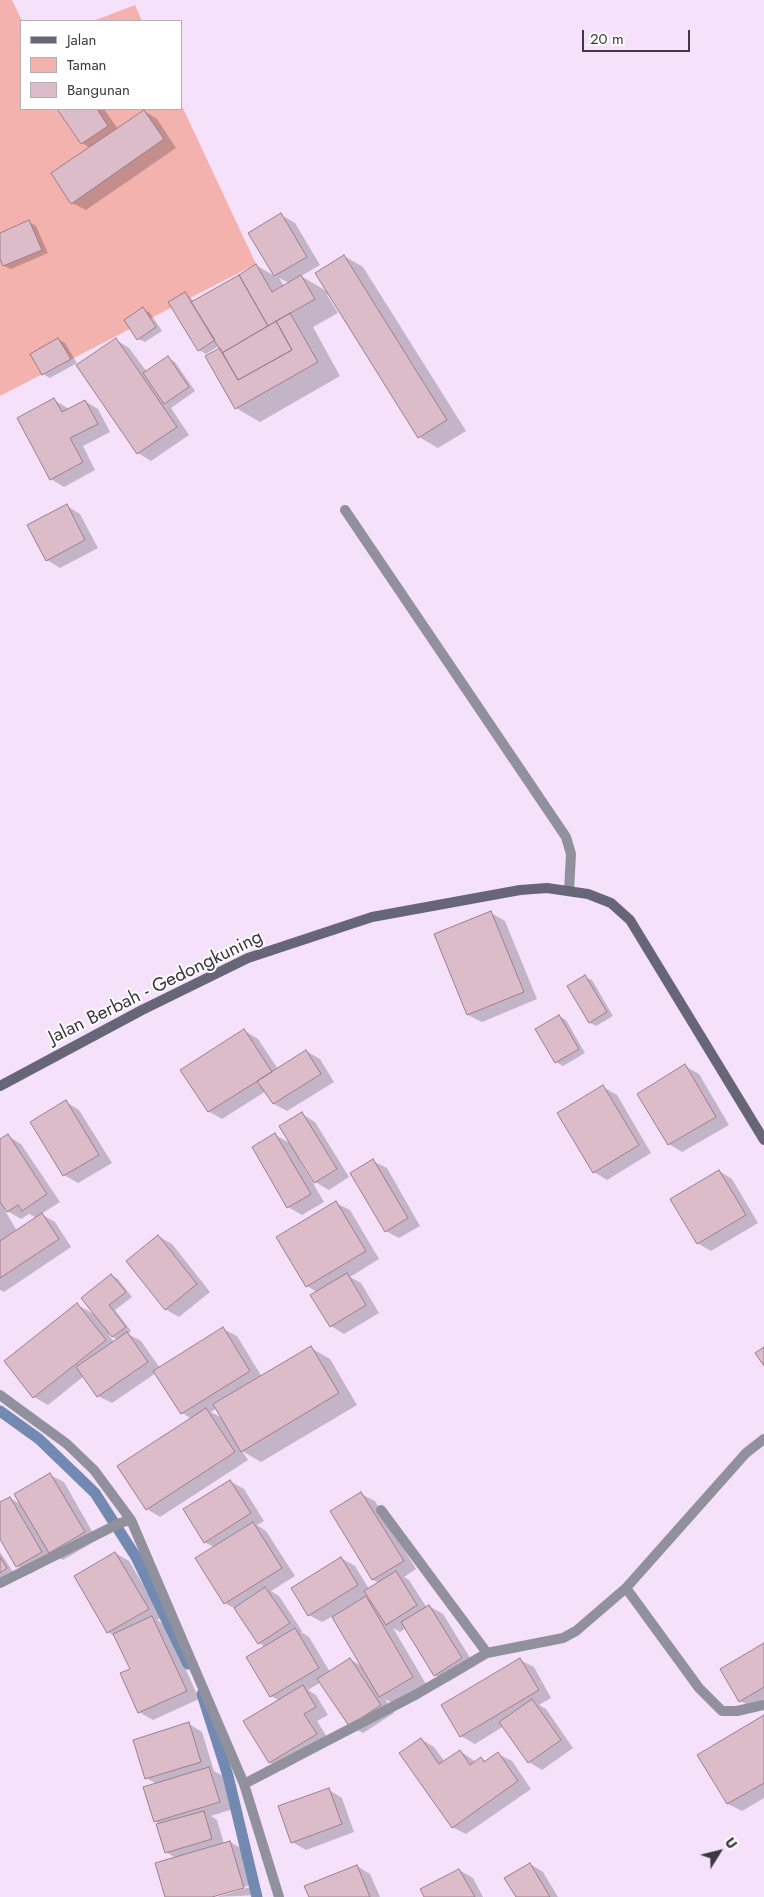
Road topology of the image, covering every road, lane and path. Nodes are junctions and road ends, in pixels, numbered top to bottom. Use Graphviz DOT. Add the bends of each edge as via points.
graph roads {
  1 [pos="345,510"];
  2 [pos="569,890"];
  3 [pos="0,1086"];
  4 [pos="764,1140"];
  5 [pos="0,1395"];
  6 [pos="764,1438"];
  7 [pos="381,1510"];
  8 [pos="131,1520"];
  9 [pos="0,1583"];
  10 [pos="626,1588"];
  11 [pos="488,1653"];
  12 [pos="764,1705"];
  13 [pos="244,1784"];
  14 [pos="279,1897"];
  1 -- 2 [label="street" via="566,837 571,854"];
  2 -- 3 [label="main road, Jalan Berbah - Gedongkuning" via="520,890 372,917 248,958"];
  2 -- 4 [label="main road, Jalan Berbah - Gedongkuning" via="611,903 630,920"];
  5 -- 8 [label="street" via="68,1444 94,1470"];
  6 -- 10 [label="street"];
  7 -- 11 [label="street"];
  8 -- 9 [label="street"];
  8 -- 13 [label="street"];
  10 -- 11 [label="street" via="576,1631 563,1638"];
  10 -- 12 [label="street" via="699,1688 722,1711"];
  11 -- 13 [label="street" via="417,1694"];
  13 -- 14 [label="street"];
}
